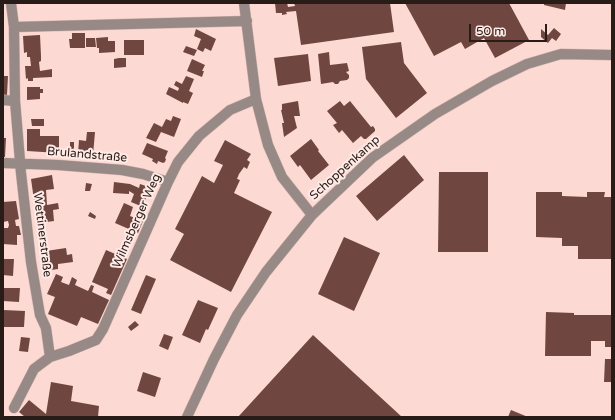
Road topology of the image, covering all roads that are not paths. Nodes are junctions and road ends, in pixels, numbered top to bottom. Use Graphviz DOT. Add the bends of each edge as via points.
graph roads {
  1 [pos="11,3"];
  2 [pos="244,3"];
  3 [pos="247,21"];
  4 [pos="14,27"];
  5 [pos="612,55"];
  6 [pos="256,98"];
  7 [pos="3,100"];
  8 [pos="15,101"];
  9 [pos="3,163"];
  10 [pos="21,164"];
  11 [pos="168,182"];
  12 [pos="312,215"];
  13 [pos="50,357"];
  14 [pos="14,408"];
  15 [pos="187,417"];
  1 -- 4 [label="street, Wettinerstraße"];
  2 -- 3 [label="street"];
  3 -- 4 [label="street"];
  3 -- 6 [label="street"];
  4 -- 8 [label="street, Wettinerstraße"];
  5 -- 12 [label="street, Schoppenkamp" via="561,54 528,64 492,81 435,114 372,158"];
  6 -- 11 [label="street, Wilmsberger Weg" via="230,110 199,136 178,162"];
  6 -- 12 [label="street" via="268,145 282,177"];
  7 -- 8 [label="street"];
  8 -- 10 [label="street, Wettinerstraße"];
  9 -- 10 [label="street, Brulandstraße"];
  10 -- 11 [label="street, Brulandstraße" via="122,170"];
  10 -- 13 [label="street, Wettinerstraße" via="31,262"];
  11 -- 13 [label="street, Wilmsberger Weg" via="96,340"];
  12 -- 15 [label="street, Schoppenkamp" via="266,272 237,315"];
  13 -- 14 [label="street" via="34,369"];
}
